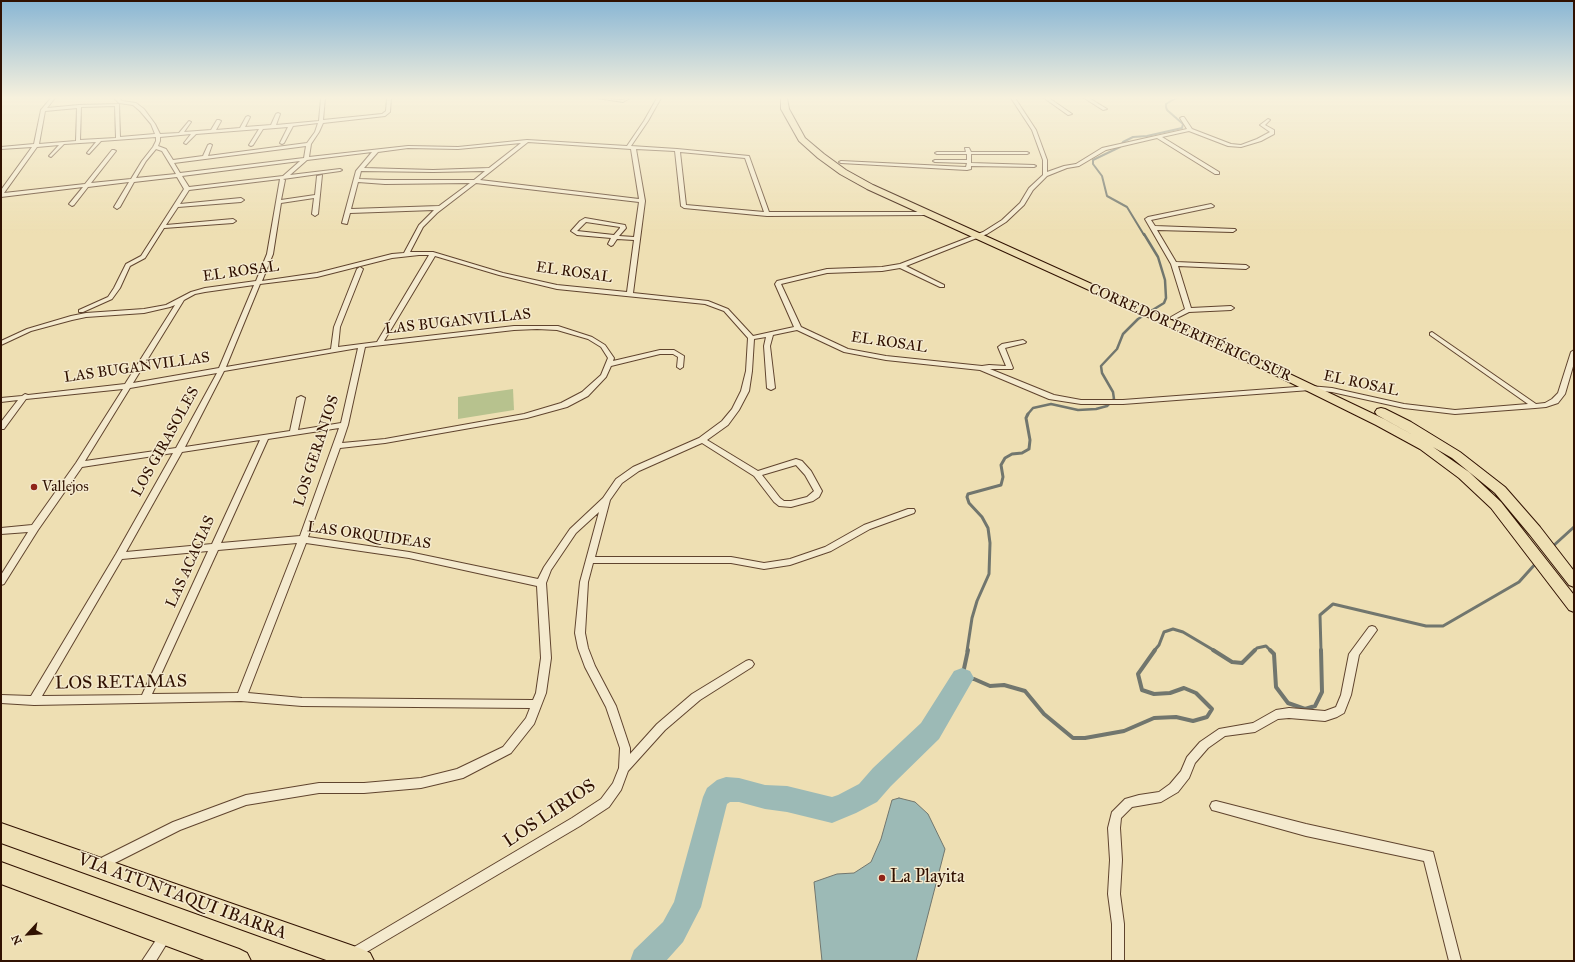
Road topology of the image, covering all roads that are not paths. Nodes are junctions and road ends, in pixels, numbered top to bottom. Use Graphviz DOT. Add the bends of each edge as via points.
graph roads {
  1 [pos="63,143"];
  2 [pos="98,143"];
  3 [pos="157,143"];
  4 [pos="509,143"];
  5 [pos="526,143"];
  6 [pos="567,143"];
  7 [pos="633,143"];
  8 [pos="806,143"];
  9 [pos="816,143"];
  10 [pos="1039,143"];
  11 [pos="1131,143"];
  12 [pos="1168,143"];
  13 [pos="1224,143"];
  14 [pos="1248,143"];
  15 [pos="309,144"];
  16 [pos="36,145"];
  17 [pos="210,145"];
  18 [pos="631,146"];
  19 [pos="156,147"];
  20 [pos="1,148"];
  21 [pos="377,150"];
  22 [pos="676,150"];
  23 [pos="114,151"];
  24 [pos="968,151"];
  25 [pos="89,153"];
  26 [pos="937,153"];
  27 [pos="1027,153"];
  28 [pos="51,156"];
  29 [pos="205,158"];
  30 [pos="306,159"];
  31 [pos="936,161"];
  32 [pos="171,162"];
  33 [pos="841,162"];
  34 [pos="969,163"];
  35 [pos="1034,166"];
  36 [pos="360,169"];
  37 [pos="492,169"];
  38 [pos="340,170"];
  39 [pos="1217,173"];
  40 [pos="179,175"];
  41 [pos="1045,175"];
  42 [pos="320,176"];
  43 [pos="282,179"];
  44 [pos="356,180"];
  45 [pos="132,181"];
  46 [pos="476,181"];
  47 [pos="87,186"];
  48 [pos="187,189"];
  49 [pos="1,195"];
  50 [pos="317,196"];
  51 [pos="241,200"];
  52 [pos="642,200"];
  53 [pos="278,202"];
  54 [pos="72,204"];
  55 [pos="176,206"];
  56 [pos="1211,206"];
  57 [pos="117,207"];
  58 [pos="441,208"];
  59 [pos="348,212"];
  60 [pos="925,213"];
  61 [pos="315,214"];
  62 [pos="767,214"];
  63 [pos="233,221"];
  64 [pos="345,223"];
  65 [pos="162,227"];
  66 [pos="1153,228"];
  67 [pos="1233,230"];
  68 [pos="980,234"];
  69 [pos="615,237"];
  70 [pos="637,239"];
  71 [pos="611,244"];
  72 [pos="407,254"];
  73 [pos="433,254"];
  74 [pos="1174,264"];
  75 [pos="900,266"];
  76 [pos="1246,267"];
  77 [pos="360,269"];
  78 [pos="259,282"];
  79 [pos="942,286"];
  80 [pos="630,294"];
  81 [pos="182,299"];
  82 [pos="1231,308"];
  83 [pos="1188,310"];
  84 [pos="81,311"];
  85 [pos="1173,318"];
  86 [pos="798,328"];
  87 [pos="770,333"];
  88 [pos="1432,334"];
  89 [pos="752,338"];
  90 [pos="1023,342"];
  91 [pos="1,343"];
  92 [pos="380,344"];
  93 [pos="362,346"];
  94 [pos="334,350"];
  95 [pos="1574,352"];
  96 [pos="610,364"];
  97 [pos="680,366"];
  98 [pos="981,368"];
  99 [pos="222,369"];
  100 [pos="128,386"];
  101 [pos="771,388"];
  102 [pos="1310,388"];
  103 [pos="1332,390"];
  104 [pos="25,396"];
  105 [pos="301,398"];
  106 [pos="1,400"];
  107 [pos="1535,406"];
  108 [pos="344,425"];
  109 [pos="1,427"];
  110 [pos="293,433"];
  111 [pos="265,437"];
  112 [pos="702,440"];
  113 [pos="337,446"];
  114 [pos="179,450"];
  115 [pos="80,465"];
  116 [pos="757,474"];
  117 [pos="606,500"];
  118 [pos="910,511"];
  119 [pos="35,528"];
  120 [pos="1,531"];
  121 [pos="1529,535"];
  122 [pos="303,540"];
  123 [pos="213,547"];
  124 [pos="119,556"];
  125 [pos="589,560"];
  126 [pos="1558,572"];
  127 [pos="1574,581"];
  128 [pos="1,582"];
  129 [pos="541,583"];
  130 [pos="1574,606"];
  131 [pos="1372,630"];
  132 [pos="749,664"];
  133 [pos="241,697"];
  134 [pos="145,699"];
  135 [pos="1,700"];
  136 [pos="34,701"];
  137 [pos="536,704"];
  138 [pos="624,768"];
  139 [pos="1216,806"];
  140 [pos="1,833"];
  141 [pos="97,866"];
  142 [pos="1,873"];
  143 [pos="167,934"];
  144 [pos="355,959"];
  145 [pos="148,961"];
  146 [pos="239,961"];
  147 [pos="1118,961"];
  148 [pos="1455,961"];
  1 -- 16 [label="street"];
  1 -- 28 [label="street"];
  2 -- 25 [label="street"];
  3 -- 19 [label="street"];
  4 -- 21 [label="street" via="458,148 408,146"];
  5 -- 37 [label="street"];
  6 -- 18 [label="street"];
  7 -- 18 [label="street"];
  8 -- 60 [label="main road, CORREDOR PERIFÉRICO SUR" via="843,172"];
  9 -- 33 [label="main road, CORREDOR PERIFÉRICO SUR"];
  10 -- 41 [label="street" via="1045,160"];
  11 -- 41 [label="street" via="1104,149 1076,165"];
  12 -- 39 [label="street"];
  13 -- 14 [label="street" via="1237,146"];
  15 -- 29 [label="street"];
  15 -- 30 [label="street"];
  16 -- 20 [label="street"];
  16 -- 49 [label="street"];
  17 -- 29 [label="street"];
  18 -- 22 [label="street"];
  18 -- 52 [label="street"];
  19 -- 32 [label="street" via="164,150"];
  19 -- 45 [label="street"];
  21 -- 30 [label="street"];
  21 -- 36 [label="street"];
  22 -- 62 [label="street" via="747,156"];
  22 -- 62 [label="street" via="684,206"];
  23 -- 47 [label="street"];
  24 -- 26 [label="street"];
  24 -- 27 [label="street"];
  24 -- 34 [label="street"];
  29 -- 32 [label="street"];
  30 -- 40 [label="street"];
  30 -- 43 [label="street"];
  31 -- 34 [label="street"];
  32 -- 40 [label="street"];
  33 -- 34 [label="street" via="963,170 969,168"];
  33 -- 68 [label="main road, CORREDOR PERIFÉRICO SUR" via="876,184"];
  34 -- 35 [label="street"];
  36 -- 37 [label="street"];
  36 -- 44 [label="street"];
  37 -- 46 [label="street"];
  38 -- 43 [label="street"];
  40 -- 45 [label="street"];
  40 -- 48 [label="street"];
  41 -- 68 [label="street" via="1031,189 1022,204 1004,221"];
  42 -- 50 [label="street"];
  43 -- 48 [label="street"];
  43 -- 53 [label="street, LOS GIRASOLES"];
  44 -- 46 [label="street"];
  44 -- 59 [label="street"];
  45 -- 47 [label="street"];
  45 -- 57 [label="street"];
  46 -- 52 [label="street"];
  46 -- 58 [label="street"];
  47 -- 49 [label="street"];
  47 -- 54 [label="street"];
  48 -- 55 [label="street"];
  50 -- 53 [label="street"];
  50 -- 61 [label="street"];
  51 -- 55 [label="street"];
  52 -- 70 [label="street"];
  53 -- 78 [label="street, LOS GIRASOLES" via="270,254"];
  55 -- 65 [label="street"];
  56 -- 66 [label="street" via="1150,218 1148,221"];
  58 -- 59 [label="street"];
  58 -- 72 [label="street" via="422,226"];
  59 -- 64 [label="street"];
  60 -- 62 [label="street"];
  60 -- 68 [label="main road, CORREDOR PERIFÉRICO SUR"];
  63 -- 65 [label="street"];
  65 -- 84 [label="street" via="143,257 128,265 110,298"];
  66 -- 67 [label="street"];
  66 -- 74 [label="street"];
  68 -- 75 [label="street"];
  68 -- 85 [label="main road, CORREDOR PERIFÉRICO SUR"];
  68 -- 102 [label="main road, CORREDOR PERIFÉRICO SUR"];
  69 -- 69 [label="street" via="623,226 585,220 574,231"];
  69 -- 70 [label="street"];
  69 -- 71 [label="street"];
  70 -- 80 [label="street"];
  72 -- 73 [label="street, EL ROSAL"];
  72 -- 78 [label="street, EL ROSAL" via="359,263 317,275"];
  73 -- 80 [label="street, EL ROSAL" via="557,287"];
  73 -- 92 [label="street"];
  74 -- 76 [label="street"];
  74 -- 83 [label="street"];
  75 -- 79 [label="street"];
  75 -- 86 [label="street" via="827,271 779,282"];
  77 -- 94 [label="street" via="337,327"];
  78 -- 81 [label="street, EL ROSAL" via="205,290"];
  78 -- 99 [label="street, LOS GIRASOLES"];
  80 -- 89 [label="street, EL ROSAL" via="706,302 726,310"];
  81 -- 91 [label="street, EL ROSAL" via="168,306 144,311 86,315 54,322"];
  81 -- 100 [label="street"];
  82 -- 83 [label="street"];
  83 -- 85 [label="street"];
  85 -- 103 [label="main road, CORREDOR PERIFÉRICO SUR"];
  86 -- 87 [label="street"];
  86 -- 98 [label="street, EL ROSAL" via="846,351"];
  87 -- 89 [label="street"];
  87 -- 101 [label="street" via="767,346"];
  88 -- 107 [label="street"];
  89 -- 112 [label="street, LOS LIRIOS" via="749,371 742,397 725,423"];
  90 -- 98 [label="street" via="1001,347 1010,368"];
  92 -- 93 [label="street, LAS BUGANVILLAS"];
  92 -- 96 [label="street, LAS BUGANVILLAS" via="514,328 558,328 590,338 603,346 611,358"];
  93 -- 94 [label="street, LAS BUGANVILLAS"];
  93 -- 108 [label="street, LOS GERANIOS"];
  94 -- 99 [label="street, LAS BUGANVILLAS"];
  95 -- 107 [label="street, EL ROSAL" via="1560,394 1555,401"];
  96 -- 97 [label="street" via="660,352 674,352 681,356"];
  96 -- 113 [label="street" via="604,376 585,394 564,405 524,416 385,441"];
  98 -- 102 [label="street, EL ROSAL" via="1052,397 1081,402 1123,402"];
  99 -- 100 [label="street, LAS BUGANVILLAS"];
  99 -- 114 [label="street, LOS GIRASOLES"];
  100 -- 104 [label="street, LAS BUGANVILLAS"];
  100 -- 115 [label="street"];
  102 -- 103 [label="street, EL ROSAL"];
  102 -- 121 [label="main road, CORREDOR PERIFÉRICO SUR" via="1403,434 1441,458 1479,488"];
  103 -- 107 [label="street, EL ROSAL" via="1422,409 1449,411"];
  103 -- 121 [label="main road, CORREDOR PERIFÉRICO SUR" via="1407,425 1456,455 1500,490"];
  104 -- 106 [label="street, LAS BUGANVILLAS"];
  104 -- 109 [label="street"];
  105 -- 110 [label="street"];
  108 -- 110 [label="street"];
  108 -- 113 [label="street, LOS GERANIOS"];
  110 -- 111 [label="street"];
  111 -- 114 [label="street"];
  111 -- 123 [label="street, LAS ACACIAS"];
  112 -- 116 [label="street"];
  112 -- 117 [label="street, LOS LIRIOS" via="636,469 620,481"];
  113 -- 122 [label="street, LOS GERANIOS"];
  114 -- 115 [label="street"];
  114 -- 124 [label="street, LOS GIRASOLES"];
  115 -- 119 [label="street"];
  116 -- 116 [label="street" via="782,504 810,500 818,491 808,473 796,462"];
  117 -- 125 [label="street, LOS LIRIOS"];
  117 -- 129 [label="street" via="573,531 547,569"];
  118 -- 125 [label="street" via="867,527 809,557 764,566 732,560"];
  119 -- 120 [label="street"];
  119 -- 128 [label="street"];
  121 -- 126 [label="main road, CORREDOR PERIFÉRICO SUR"];
  122 -- 123 [label="street, LAS ORQUIDEAS"];
  122 -- 129 [label="street, LAS ORQUIDEAS" via="409,555"];
  122 -- 133 [label="street, LOS GERANIOS"];
  123 -- 124 [label="street, LAS ORQUIDEAS"];
  123 -- 134 [label="street, LAS ACACIAS"];
  124 -- 136 [label="street, LOS GIRASOLES"];
  125 -- 138 [label="street, LOS LIRIOS" via="584,582 580,633 590,666 611,706 623,741"];
  126 -- 127 [label="main road, CORREDOR PERIFÉRICO SUR"];
  126 -- 130 [label="main road, CORREDOR PERIFÉRICO SUR"];
  129 -- 137 [label="street" via="546,658 541,693"];
  131 -- 147 [label="street" via="1354,654 1346,695 1340,710 1325,716 1289,713 1276,715 1255,727 1223,732 1204,745 1191,760 1185,774 1174,788 1161,797 1129,803 1116,816 1114,894 1118,924"];
  132 -- 138 [label="street" via="696,697 661,727"];
  133 -- 134 [label="street, LOS RETAMAS"];
  133 -- 137 [label="street, LOS RETAMAS" via="302,702"];
  134 -- 136 [label="street, LOS RETAMAS"];
  135 -- 136 [label="street, LOS RETAMAS"];
  137 -- 141 [label="street" via="530,722 507,750 459,774 422,783 364,788 319,788 246,800 178,826"];
  138 -- 144 [label="street, LOS LIRIOS" via="617,786 605,803"];
  139 -- 148 [label="street" via="1306,830 1429,856"];
  140 -- 141 [label="highway, VIA ATUNTAQUI IBARRA"];
  141 -- 144 [label="highway, VIA ATUNTAQUI IBARRA"];
  142 -- 143 [label="highway"];
  143 -- 145 [label="street"];
  143 -- 146 [label="highway"];
}
